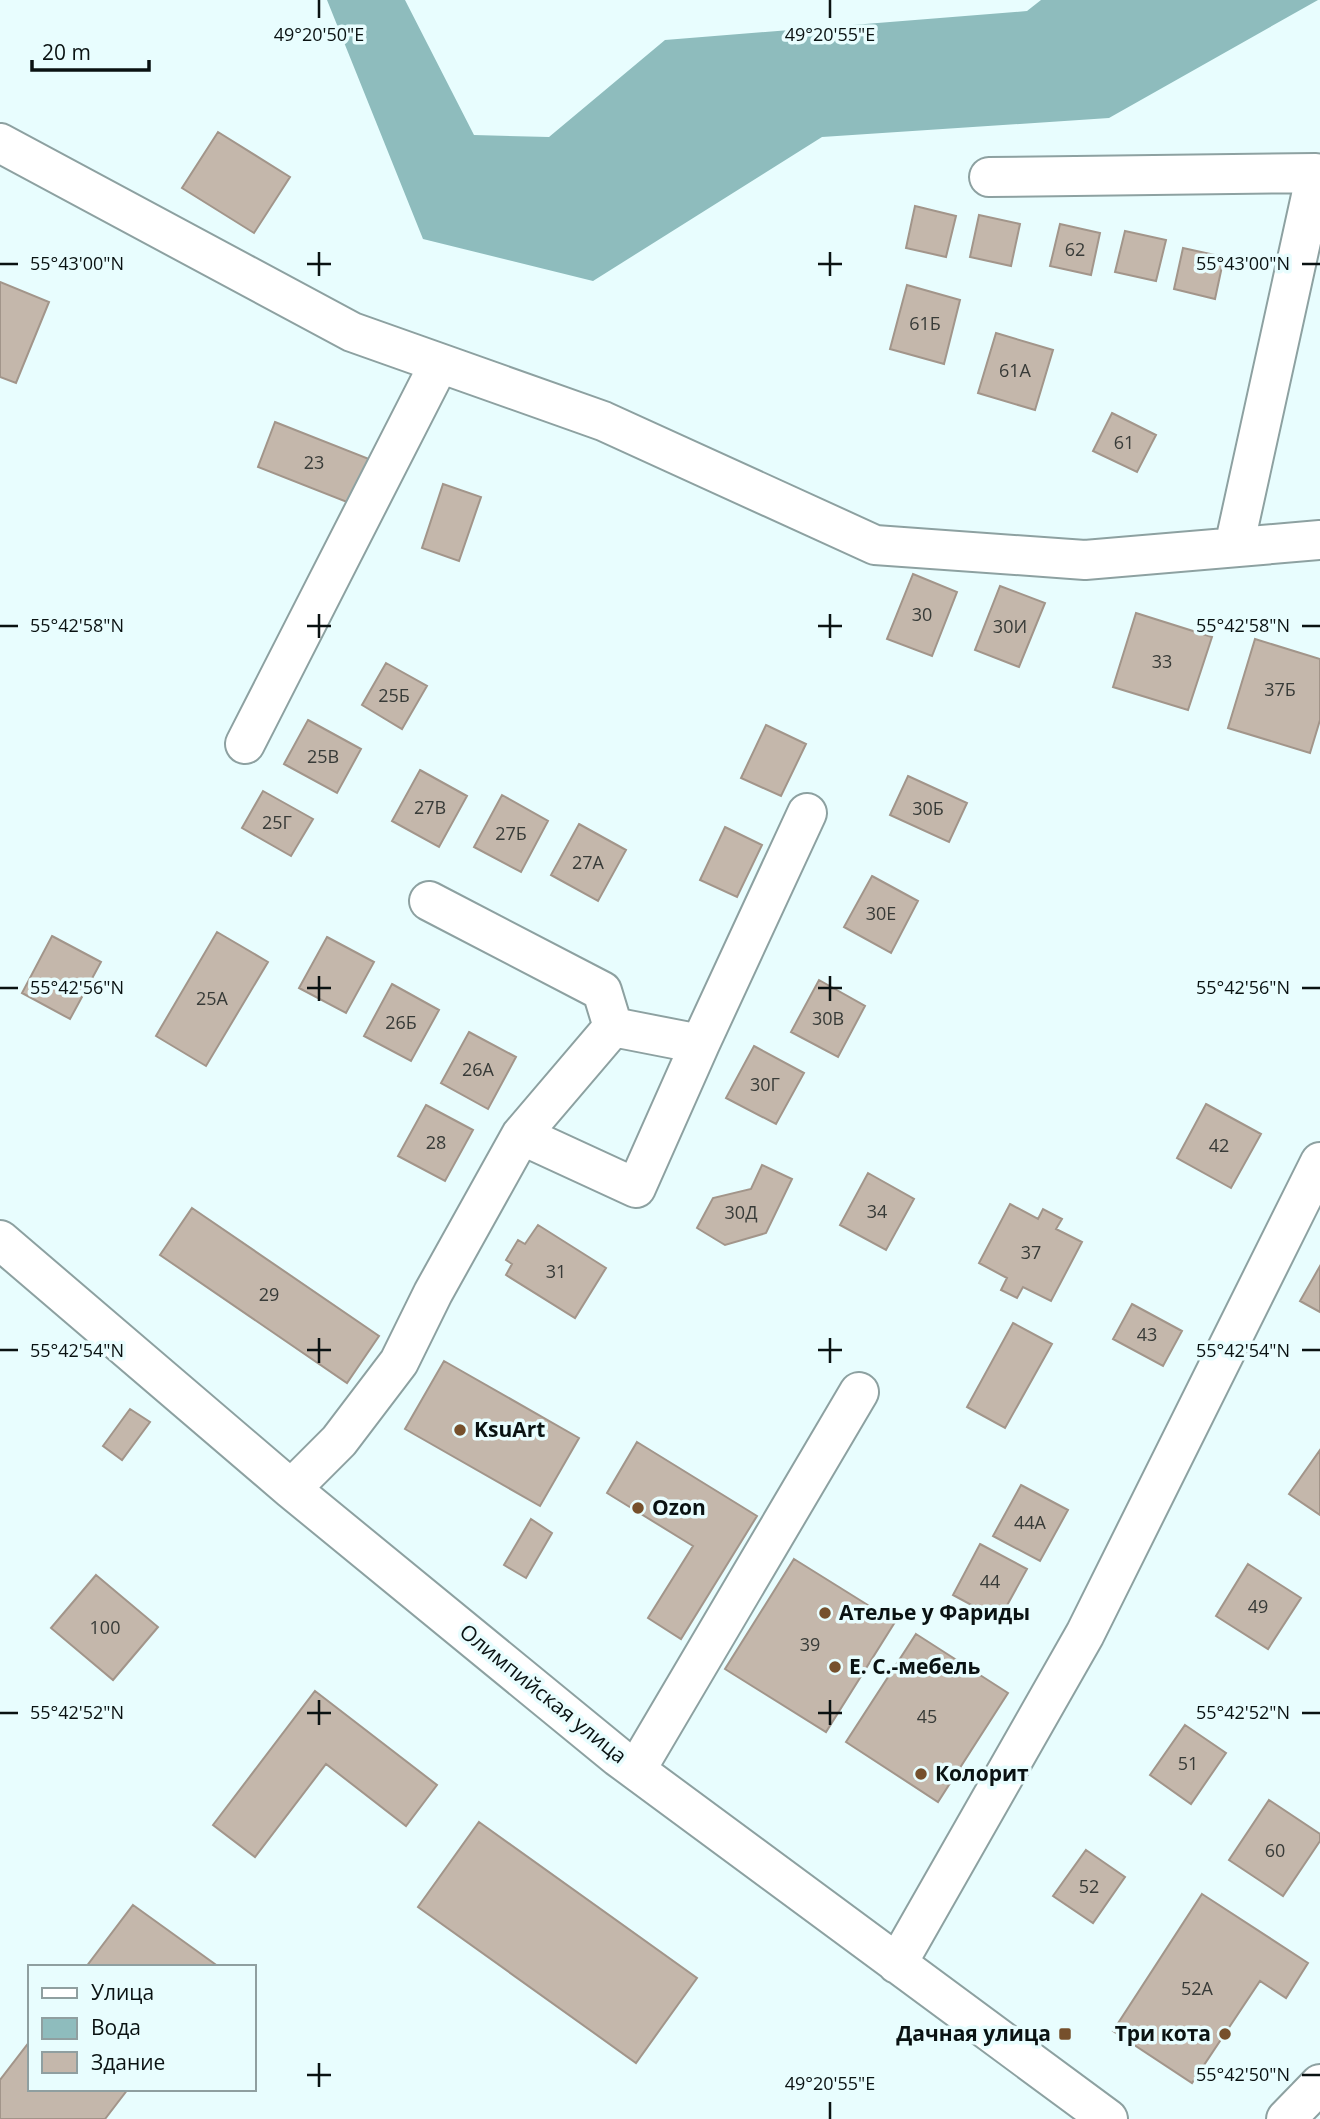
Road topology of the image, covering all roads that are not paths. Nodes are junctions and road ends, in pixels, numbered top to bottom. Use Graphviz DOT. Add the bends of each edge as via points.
graph roads {
  1 [pos="0,143"];
  2 [pos="989,177"];
  3 [pos="439,364"];
  4 [pos="1320,540"];
  5 [pos="1234,547"];
  6 [pos="245,744"];
  7 [pos="807,813"];
  8 [pos="429,901"];
  9 [pos="613,1027"];
  10 [pos="700,1044"];
  11 [pos="521,1135"];
  12 [pos="1320,1162"];
  13 [pos="0,1240"];
  14 [pos="859,1392"];
  15 [pos="291,1489"];
  16 [pos="636,1770"];
  17 [pos="897,1964"];
  18 [pos="1320,2084"];
  19 [pos="1108,2119"];
  20 [pos="1286,2119"];
  1 -- 3 [label="street" via="352,332"];
  2 -- 5 [label="street" via="1316,173"];
  3 -- 5 [label="street" via="603,421 875,545 1085,561"];
  3 -- 6 [label="street"];
  4 -- 5 [label="street"];
  7 -- 10 [label="street"];
  8 -- 9 [label="street" via="602,991"];
  9 -- 10 [label="street"];
  9 -- 11 [label="street"];
  10 -- 11 [label="street" via="636,1188"];
  11 -- 15 [label="street" via="399,1362 340,1441"];
  12 -- 17 [label="street" via="1085,1634"];
  13 -- 15 [label="street, Олимпийская улица"];
  14 -- 16 [label="street"];
  15 -- 16 [label="street, Олимпийская улица"];
  16 -- 17 [label="street, Олимпийская улица"];
  17 -- 19 [label="street, Олимпийская улица"];
  18 -- 20 [label="street"];
}
